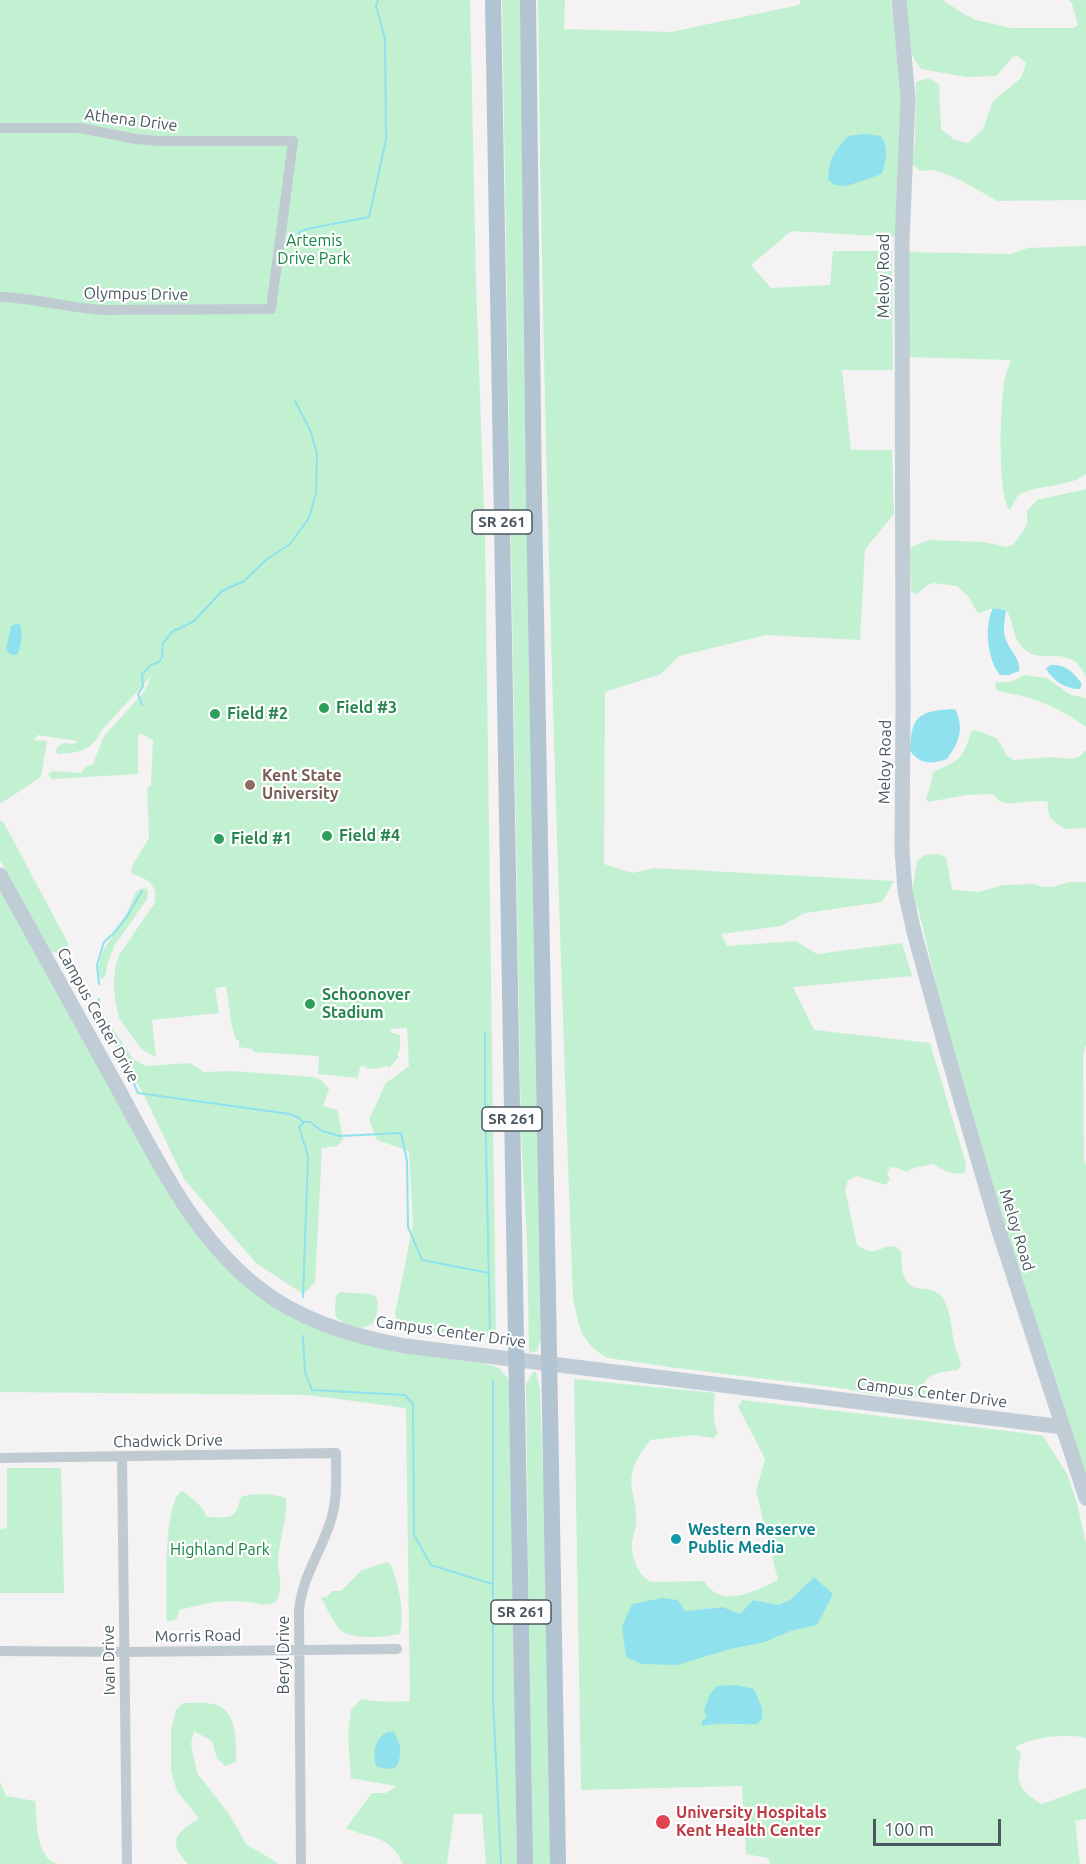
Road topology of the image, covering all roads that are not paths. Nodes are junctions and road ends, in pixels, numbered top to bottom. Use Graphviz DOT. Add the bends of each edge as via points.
graph roads {
  1 [pos="493,0"];
  2 [pos="528,0"];
  3 [pos="899,0"];
  4 [pos="0,128"];
  5 [pos="0,297"];
  6 [pos="271,309"];
  7 [pos="0,875"];
  8 [pos="517,1360"];
  9 [pos="549,1364"];
  10 [pos="1063,1427"];
  11 [pos="336,1453"];
  12 [pos="122,1457"];
  13 [pos="0,1458"];
  14 [pos="1086,1498"];
  15 [pos="397,1649"];
  16 [pos="299,1650"];
  17 [pos="0,1651"];
  18 [pos="124,1652"];
  19 [pos="127,1864"];
  20 [pos="301,1864"];
  21 [pos="525,1864"];
  22 [pos="558,1864"];
  1 -- 8 [label="main road, SR 261"];
  2 -- 9 [label="main road, SR 261"];
  3 -- 10 [label="street, Meloy Road" via="908,98 902,242 904,891 976,1153"];
  4 -- 6 [label="street, Athena Drive" via="80,128 159,141 293,141"];
  5 -- 6 [label="street, Olympus Drive" via="103,310"];
  7 -- 8 [label="street, Campus Center Drive" via="178,1195 219,1251 243,1275 293,1310 350,1333 405,1346"];
  8 -- 9 [label="street, Campus Center Drive"];
  8 -- 21 [label="main road, SR 261"];
  9 -- 10 [label="street, Campus Center Drive"];
  9 -- 22 [label="main road, SR 261"];
  10 -- 14 [label="street, Meloy Road"];
  11 -- 12 [label="street, Chadwick Drive"];
  11 -- 16 [label="street, Beryl Drive" via="332,1516 300,1600"];
  12 -- 13 [label="street, Chadwick Drive"];
  12 -- 18 [label="street, Ivan Drive"];
  15 -- 16 [label="street, Morris Road"];
  16 -- 18 [label="street, Morris Road"];
  16 -- 20 [label="street, Beryl Drive"];
  17 -- 18 [label="street, Morris Road"];
  18 -- 19 [label="street, Ivan Drive"];
}
